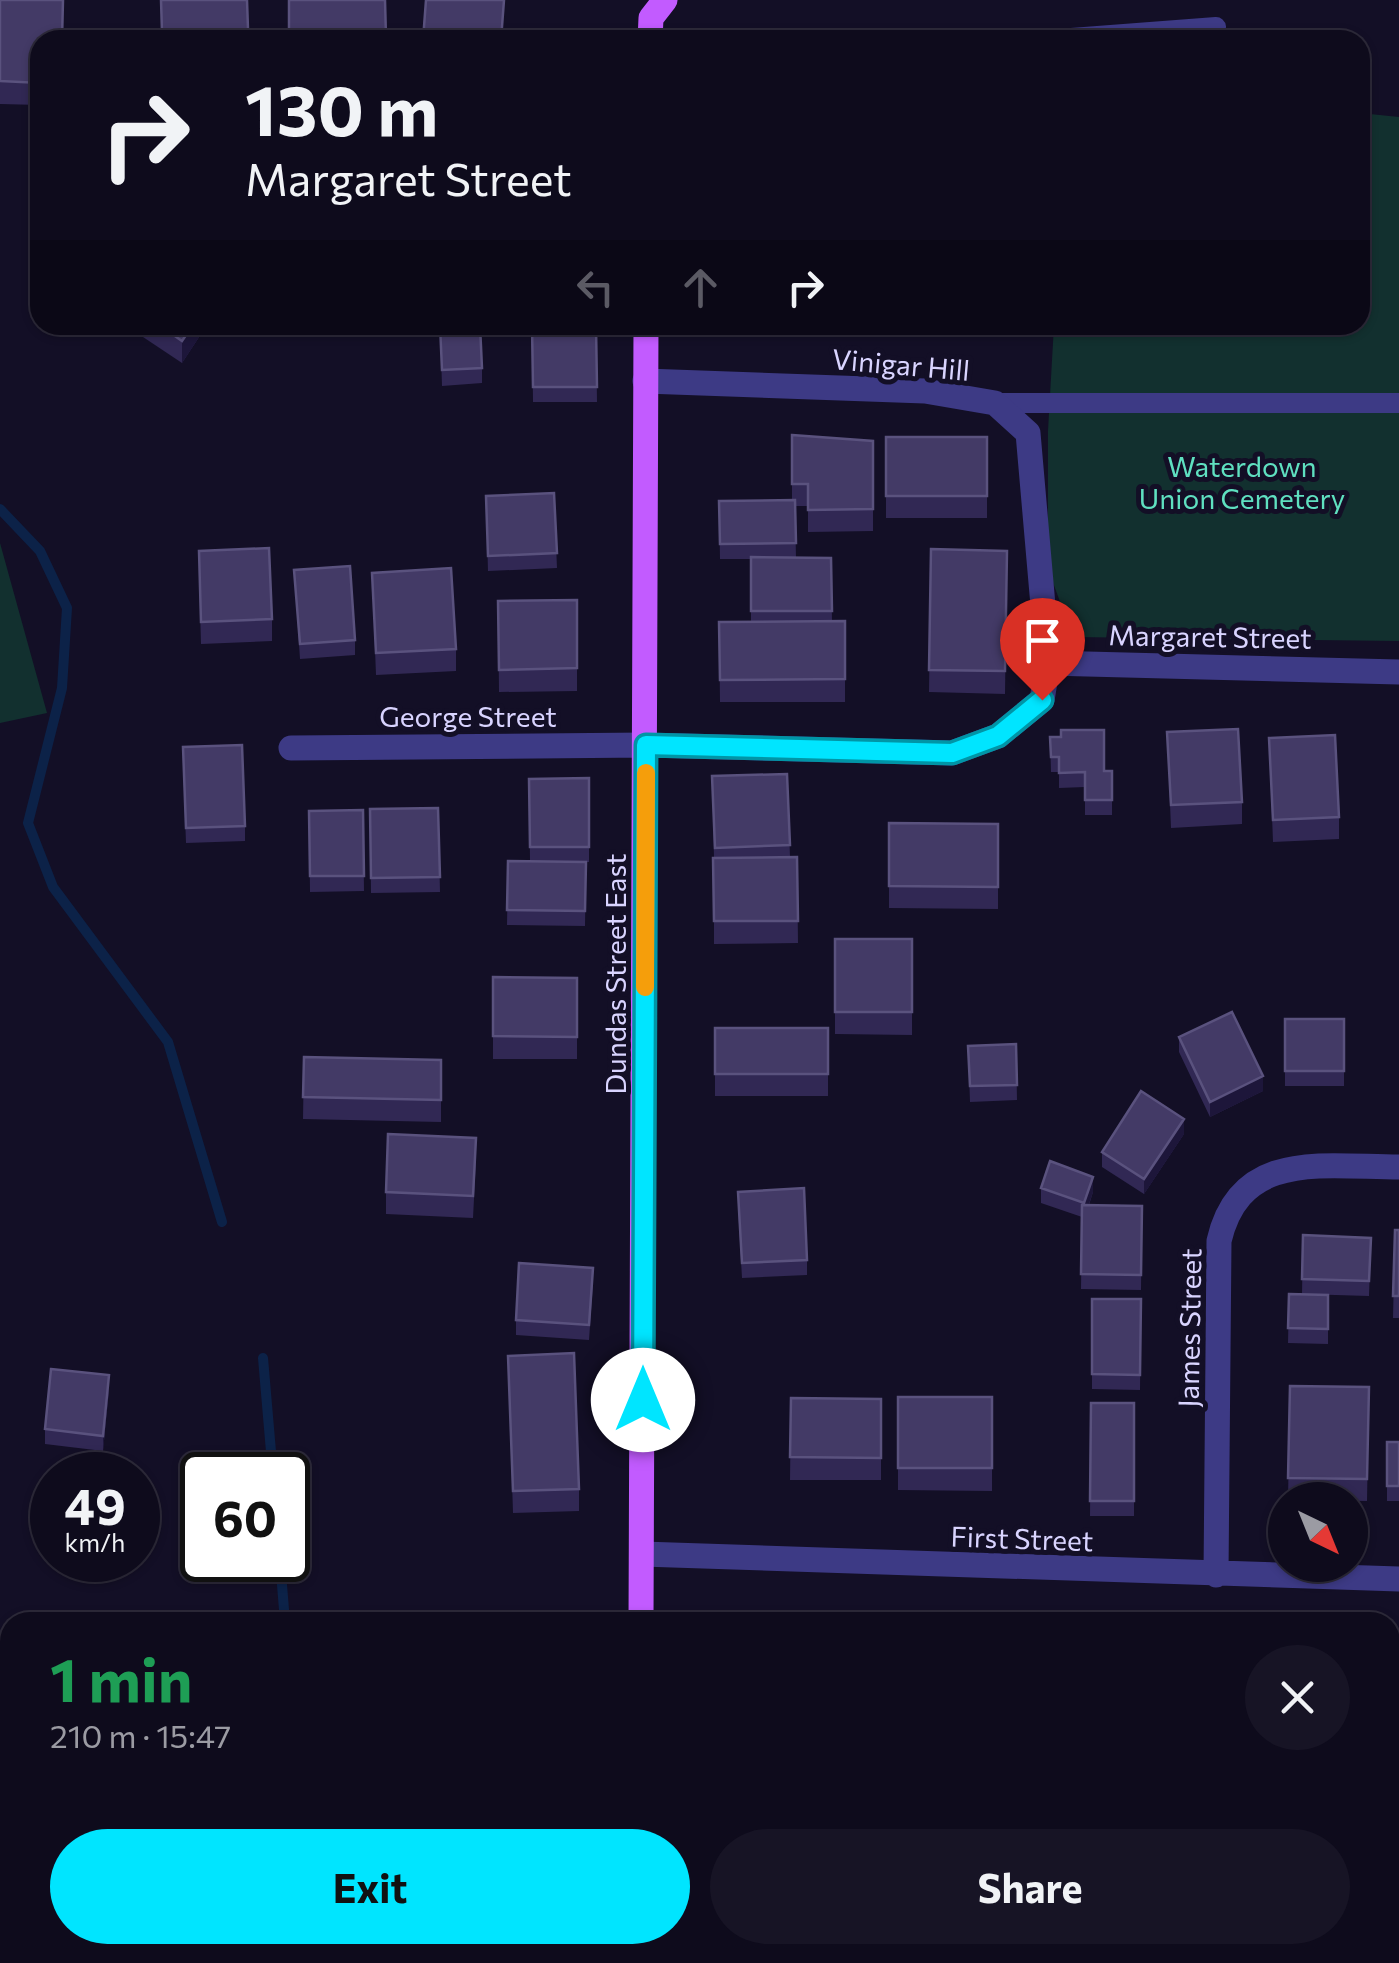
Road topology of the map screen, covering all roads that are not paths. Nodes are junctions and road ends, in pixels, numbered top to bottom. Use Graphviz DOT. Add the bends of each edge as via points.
graph roads {
  1 [pos="1216,26"];
  2 [pos="1167,30"];
  3 [pos="646,335"];
  4 [pos="646,381"];
  5 [pos="995,403"];
  6 [pos="1399,403"];
  7 [pos="1048,663"];
  8 [pos="1399,672"];
  9 [pos="646,745"];
  10 [pos="291,748"];
  11 [pos="1399,1168"];
  12 [pos="642,1554"];
  13 [pos="1216,1575"];
  14 [pos="1399,1579"];
  15 [pos="641,1612"];
  1 -- 2 [label="lane"];
  3 -- 4 [label="main road, Dundas Street East"];
  4 -- 5 [label="street, Vinigar Hill" via="924,391"];
  4 -- 9 [label="main road, Dundas Street East"];
  5 -- 6 [label="lane"];
  5 -- 7 [label="street, Vinigar Hill" via="1028,433"];
  7 -- 8 [label="street, Margaret Street"];
  7 -- 9 [label="street" via="1042,700 998,736 952,753"];
  9 -- 10 [label="street, George Street"];
  9 -- 12 [label="main road, Dundas Street East"];
  11 -- 13 [label="street, James Street" via="1278,1171 1236,1196 1224,1218 1218,1241"];
  12 -- 13 [label="street, First Street"];
  12 -- 15 [label="main road, Dundas Street East"];
  13 -- 14 [label="street, First Street"];
}
